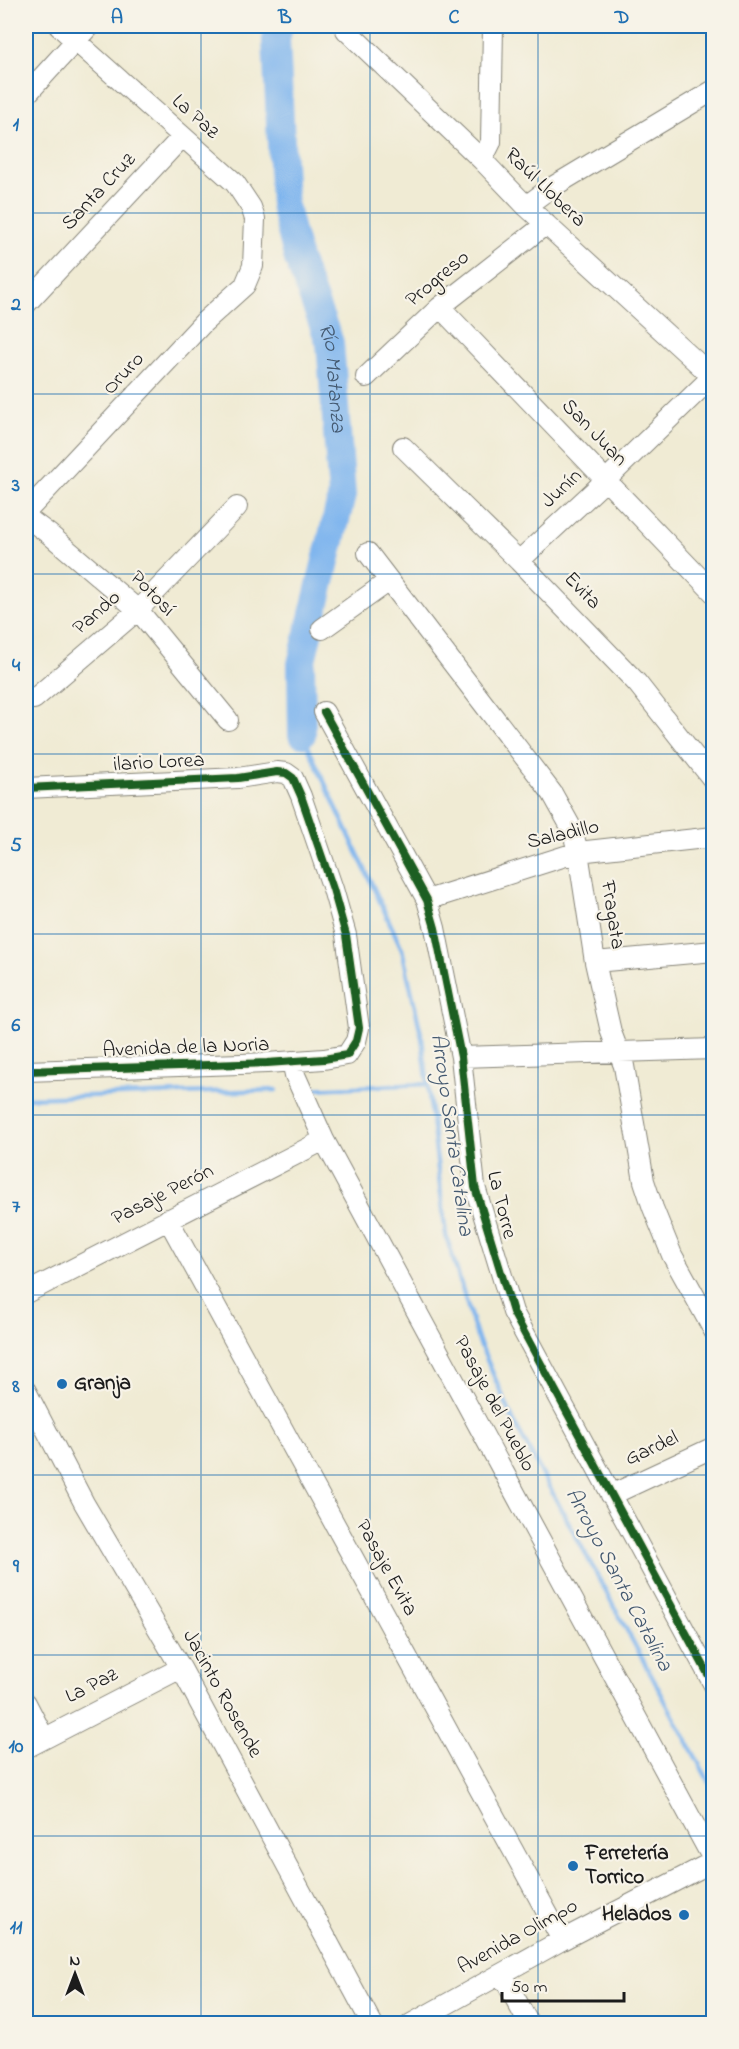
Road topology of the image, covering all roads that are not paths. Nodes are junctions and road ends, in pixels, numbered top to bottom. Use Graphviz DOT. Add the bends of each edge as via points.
graph roads {
  1 [pos="59,26"];
  2 [pos="89,26"];
  3 [pos="493,26"];
  4 [pos="346,30"];
  5 [pos="75,40"];
  6 [pos="714,90"];
  7 [pos="26,95"];
  8 [pos="182,138"];
  9 [pos="482,160"];
  10 [pos="526,206"];
  11 [pos="546,224"];
  12 [pos="253,266"];
  13 [pos="26,304"];
  14 [pos="440,307"];
  15 [pos="713,376"];
  16 [pos="366,377"];
  17 [pos="403,447"];
  18 [pos="606,480"];
  19 [pos="237,507"];
  20 [pos="26,515"];
  21 [pos="368,553"];
  22 [pos="519,561"];
  23 [pos="389,580"];
  24 [pos="714,593"];
  25 [pos="138,610"];
  26 [pos="322,629"];
  27 [pos="34,699"];
  28 [pos="324,712"];
  29 [pos="228,720"];
  30 [pos="714,781"];
  31 [pos="26,788"];
  32 [pos="714,837"];
  33 [pos="578,852"];
  34 [pos="427,900"];
  35 [pos="714,951"];
  36 [pos="595,962"];
  37 [pos="714,1049"];
  38 [pos="619,1052"];
  39 [pos="347,1055"];
  40 [pos="461,1057"];
  41 [pos="292,1061"];
  42 [pos="26,1071"];
  43 [pos="324,1140"];
  44 [pos="168,1219"];
  45 [pos="26,1293"];
  46 [pos="714,1331"];
  47 [pos="26,1391"];
  48 [pos="714,1447"];
  49 [pos="611,1495"];
  50 [pos="181,1668"];
  51 [pos="714,1685"];
  52 [pos="26,1703"];
  53 [pos="44,1738"];
  54 [pos="26,1748"];
  55 [pos="714,1861"];
  56 [pos="562,1940"];
  57 [pos="501,1974"];
  58 [pos="372,2024"];
  59 [pos="411,2024"];
  60 [pos="529,2024"];
  1 -- 5 [label="street, La Paz"];
  2 -- 5 [label="street"];
  3 -- 9 [label="street" via="491,142"];
  4 -- 9 [label="street, Raúl Llobera"];
  5 -- 7 [label="street"];
  5 -- 8 [label="street, La Paz"];
  6 -- 10 [label="street"];
  8 -- 12 [label="street, La Paz" via="235,183 251,207 255,219"];
  8 -- 13 [label="street, Santa Cruz"];
  9 -- 10 [label="street, Raúl Llobera"];
  10 -- 11 [label="street, Raúl Llobera"];
  11 -- 14 [label="street, Progreso"];
  11 -- 15 [label="street, Raúl Llobera"];
  12 -- 20 [label="street, Oruro" via="246,285 204,322"];
  14 -- 16 [label="street, Progreso"];
  14 -- 18 [label="street, San Juan"];
  15 -- 18 [label="street, Junín"];
  17 -- 22 [label="street, Evita"];
  18 -- 22 [label="street, Junín"];
  18 -- 24 [label="street, San Juan"];
  19 -- 25 [label="street, Pando"];
  20 -- 25 [label="street, Potosí"];
  21 -- 23 [label="street, Fragata"];
  22 -- 30 [label="street, Evita" via="637,682"];
  23 -- 26 [label="street"];
  23 -- 33 [label="street, Fragata" via="552,794 572,829"];
  25 -- 27 [label="street, Pando"];
  25 -- 29 [label="street, Potosí"];
  28 -- 34 [label="street, La Torre"];
  31 -- 39 [label="street, ilario Lorea" via="238,778 286,772 301,796 346,935 359,1028"];
  32 -- 33 [label="street, Saladillo"];
  33 -- 34 [label="street, Saladillo"];
  33 -- 36 [label="street, Fragata"];
  34 -- 40 [label="street, La Torre"];
  35 -- 36 [label="street"];
  36 -- 38 [label="street, Fragata"];
  37 -- 38 [label="street"];
  38 -- 40 [label="street"];
  38 -- 46 [label="street, Fragata" via="653,1208 672,1255"];
  39 -- 41 [label="street, Avenida de la Noria"];
  40 -- 49 [label="street, La Torre" via="475,1187 513,1312"];
  41 -- 42 [label="street, Avenida de la Noria"];
  41 -- 43 [label="street, Pasaje del Pueblo"];
  43 -- 44 [label="street, Pasaje Perón"];
  43 -- 55 [label="street, Pasaje del Pueblo"];
  44 -- 45 [label="street, Pasaje Perón"];
  44 -- 56 [label="street, Pasaje Evita"];
  47 -- 50 [label="street, Jacinto Rosende" via="84,1503"];
  48 -- 49 [label="street, Gardel"];
  49 -- 51 [label="street, La Torre"];
  50 -- 53 [label="street, La Paz"];
  50 -- 58 [label="street, Jacinto Rosende"];
  52 -- 53 [label="street"];
  53 -- 54 [label="street, La Paz"];
  55 -- 56 [label="street, Avenida Olimpo"];
  56 -- 57 [label="street, Avenida Olimpo"];
  57 -- 59 [label="street, Avenida Olimpo"];
  57 -- 60 [label="street"];
}
